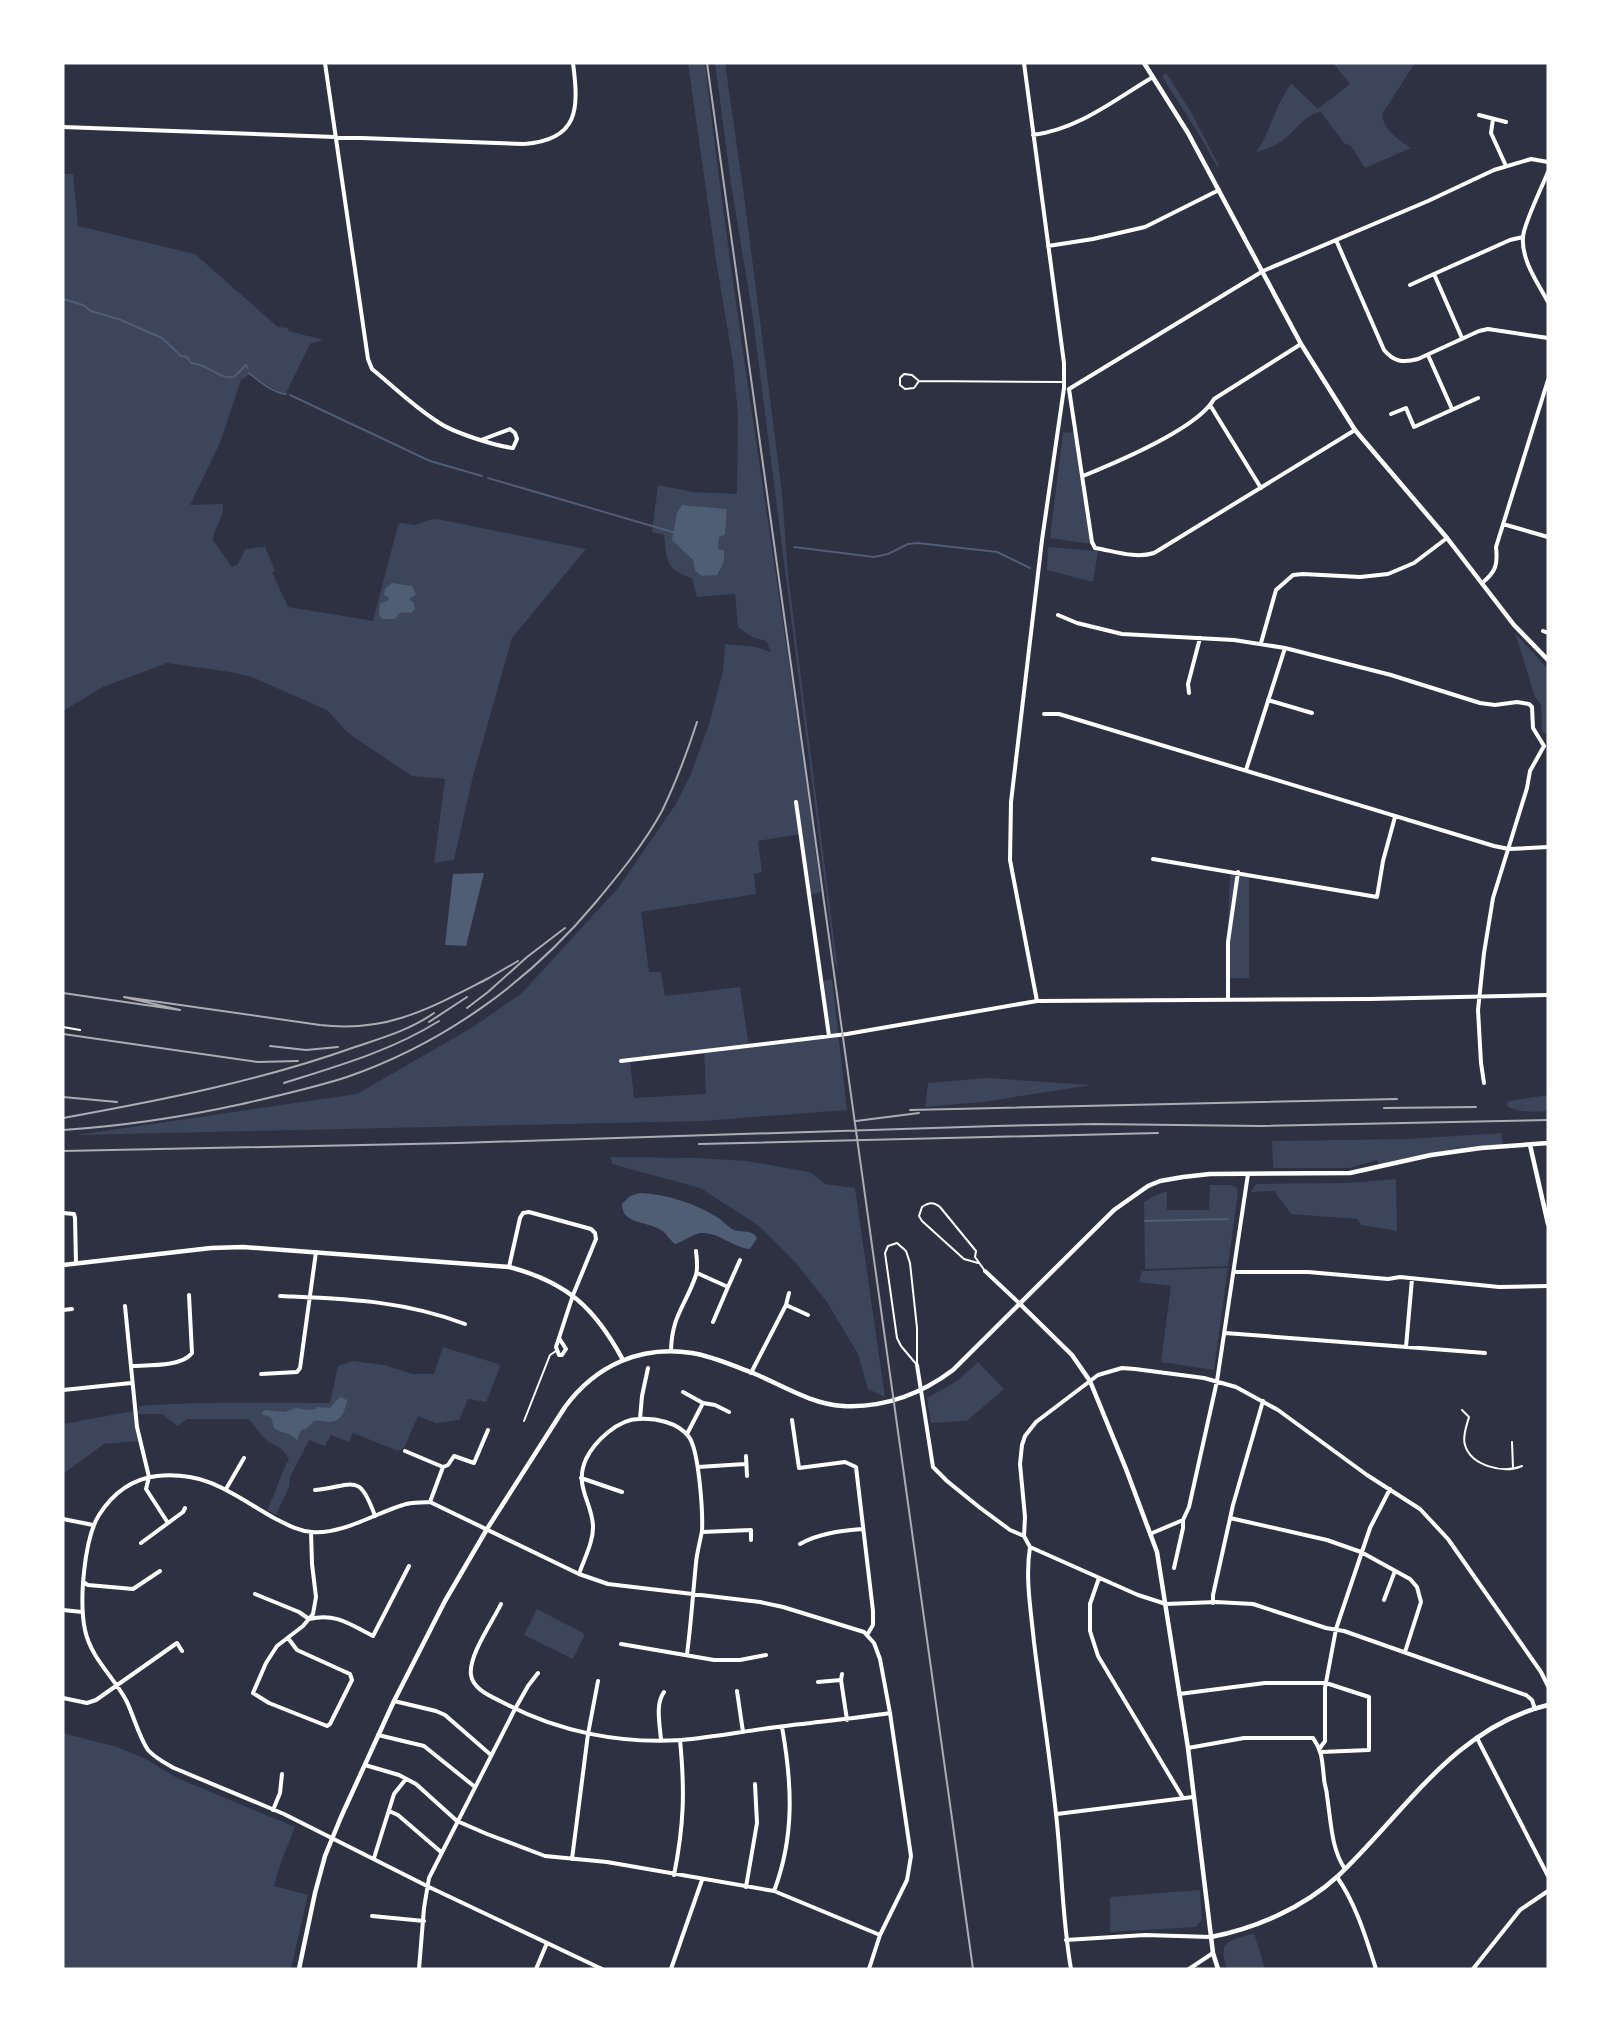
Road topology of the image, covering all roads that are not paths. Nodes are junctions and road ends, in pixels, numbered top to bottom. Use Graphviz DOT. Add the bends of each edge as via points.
graph roads {
  1 [pos="325,63"];
  2 [pos="573,63"];
  3 [pos="1024,63"];
  4 [pos="1144,63"];
  5 [pos="1153,77"];
  6 [pos="1479,115"];
  7 [pos="1493,119"];
  8 [pos="1506,122"];
  9 [pos="63,127"];
  10 [pos="1034,135"];
  11 [pos="336,138"];
  12 [pos="1548,162"];
  13 [pos="1506,166"];
  14 [pos="1548,172"];
  15 [pos="1219,190"];
  16 [pos="1523,237"];
  17 [pos="1336,240"];
  18 [pos="1048,246"];
  19 [pos="1263,271"];
  20 [pos="1434,274"];
  21 [pos="1410,285"];
  22 [pos="1548,302"];
  23 [pos="1462,338"];
  24 [pos="1548,338"];
  25 [pos="1301,344"];
  26 [pos="1428,355"];
  27 [pos="1548,380"];
  28 [pos="919,381"];
  29 [pos="1064,382"];
  30 [pos="1478,398"];
  31 [pos="1210,405"];
  32 [pos="1452,409"];
  33 [pos="1391,414"];
  34 [pos="1355,430"];
  35 [pos="481,440"];
  36 [pos="1083,476"];
  37 [pos="1261,488"];
  38 [pos="1503,524"];
  39 [pos="1548,537"];
  40 [pos="1447,538"];
  41 [pos="1482,583"];
  42 [pos="1058,615"];
  43 [pos="1543,631"];
  44 [pos="1548,633"];
  45 [pos="1200,638"];
  46 [pos="1261,643"];
  47 [pos="1285,648"];
  48 [pos="1548,660"];
  49 [pos="1189,693"];
  50 [pos="1268,700"];
  51 [pos="1312,713"];
  52 [pos="1044,714"];
  53 [pos="1546,745"];
  54 [pos="1246,770"];
  55 [pos="796,802"];
  56 [pos="1395,817"];
  57 [pos="1548,847"];
  58 [pos="1509,849"];
  59 [pos="1153,859"];
  60 [pos="1238,872"];
  61 [pos="1548,995"];
  62 [pos="1479,996"];
  63 [pos="1228,999"];
  64 [pos="1037,1001"];
  65 [pos="63,1027"];
  66 [pos="80,1030"];
  67 [pos="829,1036"];
  68 [pos="621,1061"];
  69 [pos="1484,1083"];
  70 [pos="1548,1143"];
  71 [pos="1530,1145"];
  72 [pos="1248,1174"];
  73 [pos="63,1213"];
  74 [pos="1548,1224"];
  75 [pos="316,1251"];
  76 [pos="696,1251"];
  77 [pos="740,1260"];
  78 [pos="76,1263"];
  79 [pos="978,1263"];
  80 [pos="63,1265"];
  81 [pos="509,1267"];
  82 [pos="985,1271"];
  83 [pos="1234,1272"];
  84 [pos="697,1273"];
  85 [pos="1412,1279"];
  86 [pos="1548,1286"];
  87 [pos="728,1287"];
  88 [pos="789,1293"];
  89 [pos="189,1295"];
  90 [pos="573,1295"];
  91 [pos="280,1296"];
  92 [pos="311,1297"];
  93 [pos="1020,1304"];
  94 [pos="786,1305"];
  95 [pos="125,1306"];
  96 [pos="72,1309"];
  97 [pos="63,1310"];
  98 [pos="808,1315"];
  99 [pos="712,1322"];
  100 [pos="465,1324"];
  101 [pos="1225,1333"];
  102 [pos="559,1338"];
  103 [pos="1406,1347"];
  104 [pos="671,1350"];
  105 [pos="556,1352"];
  106 [pos="1485,1353"];
  107 [pos="623,1360"];
  108 [pos="917,1365"];
  109 [pos="131,1366"];
  110 [pos="648,1368"];
  111 [pos="751,1373"];
  112 [pos="261,1374"];
  113 [pos="1090,1381"];
  114 [pos="1217,1381"];
  115 [pos="131,1383"];
  116 [pos="63,1390"];
  117 [pos="683,1392"];
  118 [pos="1263,1401"];
  119 [pos="704,1403"];
  120 [pos="1462,1410"];
  121 [pos="729,1412"];
  122 [pos="640,1419"];
  123 [pos="792,1420"];
  124 [pos="524,1421"];
  125 [pos="488,1430"];
  126 [pos="687,1434"];
  127 [pos="1512,1442"];
  128 [pos="405,1451"];
  129 [pos="746,1456"];
  130 [pos="244,1458"];
  131 [pos="745,1464"];
  132 [pos="1522,1466"];
  133 [pos="443,1467"];
  134 [pos="698,1467"];
  135 [pos="1513,1468"];
  136 [pos="747,1476"];
  137 [pos="149,1477"];
  138 [pos="582,1478"];
  139 [pos="1389,1489"];
  140 [pos="226,1490"];
  141 [pos="315,1490"];
  142 [pos="622,1492"];
  143 [pos="430,1502"];
  144 [pos="185,1508"];
  145 [pos="375,1516"];
  146 [pos="1230,1518"];
  147 [pos="63,1519"];
  148 [pos="1183,1520"];
  149 [pos="168,1523"];
  150 [pos="93,1525"];
  151 [pos="862,1529"];
  152 [pos="487,1530"];
  153 [pos="310,1532"];
  154 [pos="702,1532"];
  155 [pos="1150,1533"];
  156 [pos="1024,1536"];
  157 [pos="751,1540"];
  158 [pos="141,1543"];
  159 [pos="800,1544"];
  160 [pos="1030,1547"];
  161 [pos="1361,1552"];
  162 [pos="409,1566"];
  163 [pos="1174,1568"];
  164 [pos="160,1571"];
  165 [pos="1395,1571"];
  166 [pos="579,1574"];
  167 [pos="1099,1578"];
  168 [pos="83,1582"];
  169 [pos="255,1594"];
  170 [pos="693,1595"];
  171 [pos="1384,1600"];
  172 [pos="1213,1603"];
  173 [pos="501,1604"];
  174 [pos="1166,1604"];
  175 [pos="63,1610"];
  176 [pos="82,1612"];
  177 [pos="309,1619"];
  178 [pos="1336,1629"];
  179 [pos="867,1635"];
  180 [pos="288,1638"];
  181 [pos="621,1644"];
  182 [pos="182,1651"];
  183 [pos="1405,1652"];
  184 [pos="687,1654"];
  185 [pos="766,1655"];
  186 [pos="538,1672"];
  187 [pos="842,1674"];
  188 [pos="598,1680"];
  189 [pos="841,1680"];
  190 [pos="818,1682"];
  191 [pos="1326,1683"];
  192 [pos="1548,1686"];
  193 [pos="117,1687"];
  194 [pos="736,1691"];
  195 [pos="664,1692"];
  196 [pos="1179,1694"];
  197 [pos="63,1698"];
  198 [pos="394,1701"];
  199 [pos="1548,1705"];
  200 [pos="515,1709"];
  201 [pos="1535,1709"];
  202 [pos="890,1713"];
  203 [pos="847,1720"];
  204 [pos="782,1726"];
  205 [pos="743,1731"];
  206 [pos="588,1734"];
  207 [pos="378,1735"];
  208 [pos="1477,1738"];
  209 [pos="662,1740"];
  210 [pos="680,1740"];
  211 [pos="1188,1748"];
  212 [pos="1321,1750"];
  213 [pos="491,1755"];
  214 [pos="364,1765"];
  215 [pos="282,1774"];
  216 [pos="406,1779"];
  217 [pos="755,1784"];
  218 [pos="475,1787"];
  219 [pos="1193,1797"];
  220 [pos="1183,1798"];
  221 [pos="273,1810"];
  222 [pos="389,1811"];
  223 [pos="1056,1814"];
  224 [pos="458,1821"];
  225 [pos="331,1839"];
  226 [pos="441,1852"];
  227 [pos="374,1858"];
  228 [pos="572,1859"];
  229 [pos="1345,1869"];
  230 [pos="674,1875"];
  231 [pos="1548,1876"];
  232 [pos="1337,1877"];
  233 [pos="702,1880"];
  234 [pos="429,1887"];
  235 [pos="746,1887"];
  236 [pos="774,1891"];
  237 [pos="1548,1891"];
  238 [pos="372,1916"];
  239 [pos="423,1921"];
  240 [pos="880,1935"];
  241 [pos="1211,1937"];
  242 [pos="1066,1940"];
  243 [pos="547,1943"];
  244 [pos="1213,1953"];
  245 [pos="299,1969"];
  246 [pos="419,1969"];
  247 [pos="536,1969"];
  248 [pos="602,1969"];
  249 [pos="670,1969"];
  250 [pos="869,1969"];
  251 [pos="1071,1969"];
  252 [pos="1189,1969"];
  253 [pos="1218,1969"];
  254 [pos="1376,1969"];
  255 [pos="1473,1969"];
  1 -- 11 [label="street"];
  2 -- 11 [label="street" via="576,90 569,123 560,135 542,143"];
  3 -- 10 [label="street"];
  4 -- 5 [label="street"];
  5 -- 10 [label="street" via="1068,128"];
  5 -- 15 [label="street"];
  6 -- 7 [label="street"];
  7 -- 8 [label="street"];
  7 -- 13 [label="street" via="1491,133"];
  9 -- 11 [label="street"];
  10 -- 18 [label="street"];
  11 -- 35 [label="street" via="372,369 439,423"];
  12 -- 13 [label="street" via="1531,159"];
  13 -- 17 [label="street"];
  14 -- 16 [label="street"];
  15 -- 18 [label="street" via="1145,227"];
  15 -- 19 [label="street"];
  16 -- 20 [label="street"];
  16 -- 22 [label="street" via="1525,254"];
  17 -- 19 [label="street"];
  17 -- 26 [label="street" via="1384,350 1402,362"];
  18 -- 29 [label="street" via="1062,338"];
  19 -- 25 [label="street"];
  19 -- 36 [label="street" via="1069,389"];
  20 -- 21 [label="street"];
  20 -- 23 [label="street"];
  23 -- 24 [label="street" via="1488,329"];
  23 -- 26 [label="street"];
  25 -- 31 [label="street"];
  25 -- 34 [label="street"];
  26 -- 32 [label="street"];
  27 -- 38 [label="street"];
  28 -- 28 [label="lane" via="904,374 900,385 914,388"];
  28 -- 29 [label="lane"];
  29 -- 64 [label="street" via="1011,802 1010,860"];
  30 -- 32 [label="street"];
  31 -- 36 [label="street" via="1204,413 1139,452"];
  31 -- 37 [label="street"];
  32 -- 33 [label="street" via="1414,427 1406,408"];
  34 -- 37 [label="street"];
  34 -- 40 [label="street"];
  35 -- 35 [label="street" via="513,448 517,440 510,429"];
  36 -- 37 [label="street" via="1093,545 1135,556 1154,553"];
  38 -- 39 [label="street"];
  38 -- 41 [label="street" via="1493,573"];
  40 -- 41 [label="street"];
  40 -- 46 [label="street" via="1414,563 1389,574 1293,575 1276,590"];
  41 -- 48 [label="street" via="1514,625"];
  42 -- 45 [label="street" via="1122,634"];
  43 -- 44 [label="street"];
  45 -- 46 [label="street"];
  45 -- 49 [label="street"];
  46 -- 47 [label="street"];
  47 -- 50 [label="street"];
  47 -- 53 [label="street" via="1480,703 1526,702 1532,708 1533,728"];
  50 -- 51 [label="street"];
  50 -- 54 [label="street"];
  52 -- 54 [label="street" via="1059,714"];
  53 -- 58 [label="street" via="1530,771"];
  54 -- 56 [label="street"];
  55 -- 67 [label="street"];
  56 -- 58 [label="street"];
  56 -- 60 [label="street" via="1377,897"];
  57 -- 58 [label="street"];
  58 -- 62 [label="street" via="1493,898"];
  59 -- 60 [label="street"];
  60 -- 63 [label="street" via="1228,942"];
  61 -- 62 [label="street"];
  62 -- 63 [label="street"];
  62 -- 69 [label="street"];
  63 -- 64 [label="street"];
  64 -- 67 [label="street"];
  65 -- 66 [label="lane"];
  67 -- 68 [label="street"];
  70 -- 71 [label="street"];
  71 -- 72 [label="street" via="1431,1155 1350,1173"];
  71 -- 74 [label="street"];
  72 -- 83 [label="street"];
  72 -- 93 [label="street" via="1183,1177 1160,1181 1142,1190 1114,1210"];
  73 -- 78 [label="street" via="74,1214"];
  75 -- 78 [label="street" via="211,1248"];
  75 -- 81 [label="street"];
  75 -- 92 [label="street"];
  76 -- 84 [label="street"];
  77 -- 87 [label="street"];
  78 -- 80 [label="street"];
  79 -- 79 [label="lane" via="976,1251 936,1204 922,1207 922,1221 964,1259"];
  79 -- 82 [label="lane"];
  81 -- 90 [label="street" via="543,1278"];
  81 -- 90 [label="street" via="523,1213 591,1228 596,1239"];
  82 -- 93 [label="street"];
  83 -- 85 [label="street"];
  83 -- 101 [label="street"];
  84 -- 87 [label="street"];
  84 -- 104 [label="street" via="675,1321"];
  85 -- 86 [label="street" via="1499,1287"];
  85 -- 103 [label="street"];
  87 -- 99 [label="street"];
  88 -- 94 [label="street"];
  89 -- 109 [label="street" via="192,1353 179,1362"];
  90 -- 102 [label="street"];
  90 -- 107 [label="street" via="596,1317"];
  91 -- 92 [label="street"];
  92 -- 100 [label="street" via="410,1307"];
  92 -- 112 [label="street" via="300,1368 297,1372"];
  93 -- 111 [label="street" via="953,1370 928,1387 891,1402 841,1406 806,1397"];
  93 -- 113 [label="street" via="1072,1355"];
  94 -- 98 [label="street"];
  94 -- 111 [label="street"];
  95 -- 109 [label="street"];
  96 -- 97 [label="street"];
  101 -- 103 [label="street"];
  101 -- 114 [label="street"];
  102 -- 105 [label="street"];
  102 -- 105 [label="street" via="566,1349 562,1355"];
  103 -- 106 [label="street"];
  104 -- 107 [label="street"];
  104 -- 111 [label="street" via="695,1353"];
  105 -- 124 [label="lane" via="550,1355"];
  107 -- 152 [label="street" via="591,1377 576,1392"];
  108 -- 108 [label="lane" via="910,1263 906,1251 892,1244 885,1253 895,1329 901,1346"];
  108 -- 156 [label="street" via="933,1467 979,1507"];
  109 -- 115 [label="street"];
  110 -- 122 [label="street"];
  113 -- 114 [label="street" via="1122,1368"];
  113 -- 155 [label="street"];
  113 -- 156 [label="street" via="1036,1422 1025,1436 1020,1464"];
  114 -- 118 [label="street"];
  114 -- 148 [label="street"];
  115 -- 116 [label="street"];
  115 -- 137 [label="street" via="140,1446"];
  117 -- 119 [label="street"];
  118 -- 139 [label="street"];
  118 -- 146 [label="street"];
  119 -- 121 [label="street"];
  119 -- 126 [label="street"];
  120 -- 135 [label="lane" via="1469,1417 1464,1439 1469,1452 1489,1466"];
  122 -- 126 [label="street" via="669,1423"];
  122 -- 138 [label="street" via="622,1423 599,1442 587,1457"];
  123 -- 151 [label="street" via="799,1468 845,1462 856,1467"];
  125 -- 133 [label="street" via="474,1463 454,1456"];
  126 -- 134 [label="street"];
  127 -- 135 [label="lane"];
  128 -- 133 [label="street"];
  129 -- 131 [label="street"];
  130 -- 140 [label="street"];
  131 -- 134 [label="street"];
  131 -- 136 [label="street"];
  132 -- 135 [label="lane"];
  133 -- 143 [label="street"];
  134 -- 154 [label="street"];
  137 -- 140 [label="street" via="193,1476"];
  137 -- 149 [label="street" via="146,1489"];
  137 -- 150 [label="street" via="131,1483 112,1498"];
  138 -- 142 [label="street"];
  138 -- 166 [label="street" via="593,1526"];
  139 -- 161 [label="street"];
  139 -- 192 [label="street" via="1420,1509 1448,1539"];
  140 -- 153 [label="street" via="292,1527"];
  141 -- 145 [label="street" via="359,1486"];
  143 -- 145 [label="street" via="405,1504"];
  143 -- 152 [label="street"];
  144 -- 149 [label="street"];
  145 -- 153 [label="street" via="333,1530"];
  146 -- 161 [label="street"];
  146 -- 172 [label="street"];
  147 -- 150 [label="street"];
  148 -- 155 [label="street"];
  148 -- 163 [label="street"];
  149 -- 158 [label="street"];
  150 -- 168 [label="street"];
  151 -- 159 [label="street" via="829,1533"];
  151 -- 179 [label="street" via="873,1611 873,1625"];
  152 -- 166 [label="street"];
  152 -- 198 [label="street"];
  153 -- 177 [label="street" via="316,1597"];
  154 -- 157 [label="street" via="751,1530"];
  154 -- 170 [label="street"];
  155 -- 174 [label="street" via="1160,1563"];
  156 -- 160 [label="street"];
  160 -- 167 [label="street"];
  160 -- 223 [label="street" via="1028,1586"];
  161 -- 165 [label="street"];
  161 -- 178 [label="street"];
  162 -- 177 [label="street" via="373,1636 337,1618"];
  164 -- 168 [label="street" via="133,1589"];
  165 -- 171 [label="street"];
  165 -- 183 [label="street" via="1414,1582 1420,1597"];
  166 -- 170 [label="street" via="608,1584"];
  167 -- 174 [label="street"];
  167 -- 220 [label="street" via="1090,1604 1090,1632 1102,1666"];
  168 -- 176 [label="street"];
  169 -- 177 [label="street"];
  170 -- 179 [label="street" via="783,1607"];
  170 -- 184 [label="street"];
  172 -- 174 [label="street"];
  172 -- 178 [label="street" via="1253,1604"];
  173 -- 200 [label="street" via="473,1657 471,1677 482,1691"];
  174 -- 196 [label="street"];
  175 -- 176 [label="street"];
  176 -- 193 [label="street" via="90,1645"];
  177 -- 180 [label="street"];
  178 -- 183 [label="street"];
  178 -- 191 [label="street"];
  179 -- 202 [label="street" via="878,1651"];
  180 -- 180 [label="street" via="266,1663 253,1693 327,1726 352,1680 350,1674 297,1650"];
  181 -- 184 [label="street"];
  182 -- 193 [label="street" via="177,1643"];
  183 -- 201 [label="street" via="1526,1695"];
  184 -- 185 [label="street" via="733,1661"];
  186 -- 200 [label="street"];
  187 -- 189 [label="street"];
  188 -- 206 [label="street"];
  189 -- 190 [label="street"];
  189 -- 203 [label="street"];
  191 -- 196 [label="street" via="1265,1683"];
  191 -- 212 [label="street" via="1325,1741"];
  191 -- 212 [label="street" via="1369,1697 1369,1750"];
  193 -- 197 [label="street" via="87,1703"];
  193 -- 221 [label="street" via="144,1742 159,1760"];
  194 -- 205 [label="street"];
  195 -- 209 [label="street" via="659,1714"];
  196 -- 211 [label="street"];
  198 -- 207 [label="street"];
  198 -- 213 [label="street" via="445,1715"];
  199 -- 201 [label="street"];
  200 -- 206 [label="street"];
  200 -- 213 [label="street"];
  201 -- 208 [label="street"];
  202 -- 203 [label="street"];
  202 -- 240 [label="street" via="912,1856 907,1880"];
  203 -- 204 [label="street"];
  204 -- 205 [label="street"];
  204 -- 236 [label="street" via="789,1767 790,1809 787,1844"];
  205 -- 210 [label="street"];
  206 -- 209 [label="street"];
  206 -- 228 [label="street"];
  207 -- 214 [label="street"];
  207 -- 218 [label="street" via="424,1746"];
  208 -- 229 [label="street" via="1432,1775"];
  208 -- 231 [label="street"];
  209 -- 210 [label="street"];
  210 -- 230 [label="street" via="684,1807"];
  211 -- 212 [label="street" via="1244,1738 1313,1738"];
  211 -- 219 [label="street"];
  212 -- 229 [label="street" via="1334,1845"];
  213 -- 218 [label="street"];
  214 -- 216 [label="street"];
  214 -- 225 [label="street"];
  215 -- 221 [label="street"];
  216 -- 222 [label="street" via="394,1794"];
  216 -- 224 [label="street"];
  217 -- 235 [label="street" via="757,1823"];
  218 -- 224 [label="street"];
  219 -- 220 [label="street"];
  219 -- 241 [label="street"];
  220 -- 223 [label="street"];
  221 -- 225 [label="street"];
  222 -- 226 [label="street"];
  222 -- 227 [label="street"];
  223 -- 242 [label="street"];
  224 -- 226 [label="street"];
  224 -- 228 [label="street" via="545,1856"];
  225 -- 227 [label="street"];
  225 -- 245 [label="street"];
  226 -- 234 [label="street"];
  227 -- 234 [label="street"];
  228 -- 230 [label="street"];
  229 -- 232 [label="street"];
  230 -- 233 [label="street"];
  232 -- 241 [label="street" via="1285,1911 1249,1928"];
  232 -- 254 [label="street" via="1365,1935"];
  233 -- 235 [label="street"];
  233 -- 249 [label="street"];
  234 -- 239 [label="street"];
  234 -- 243 [label="street"];
  235 -- 236 [label="street"];
  236 -- 240 [label="street"];
  237 -- 255 [label="street" via="1520,1910"];
  238 -- 239 [label="street"];
  239 -- 246 [label="street"];
  240 -- 250 [label="street"];
  241 -- 242 [label="street" via="1144,1935"];
  241 -- 244 [label="street"];
  242 -- 251 [label="street"];
  243 -- 247 [label="street"];
  243 -- 248 [label="street"];
  244 -- 252 [label="street"];
  244 -- 253 [label="street"];
}
